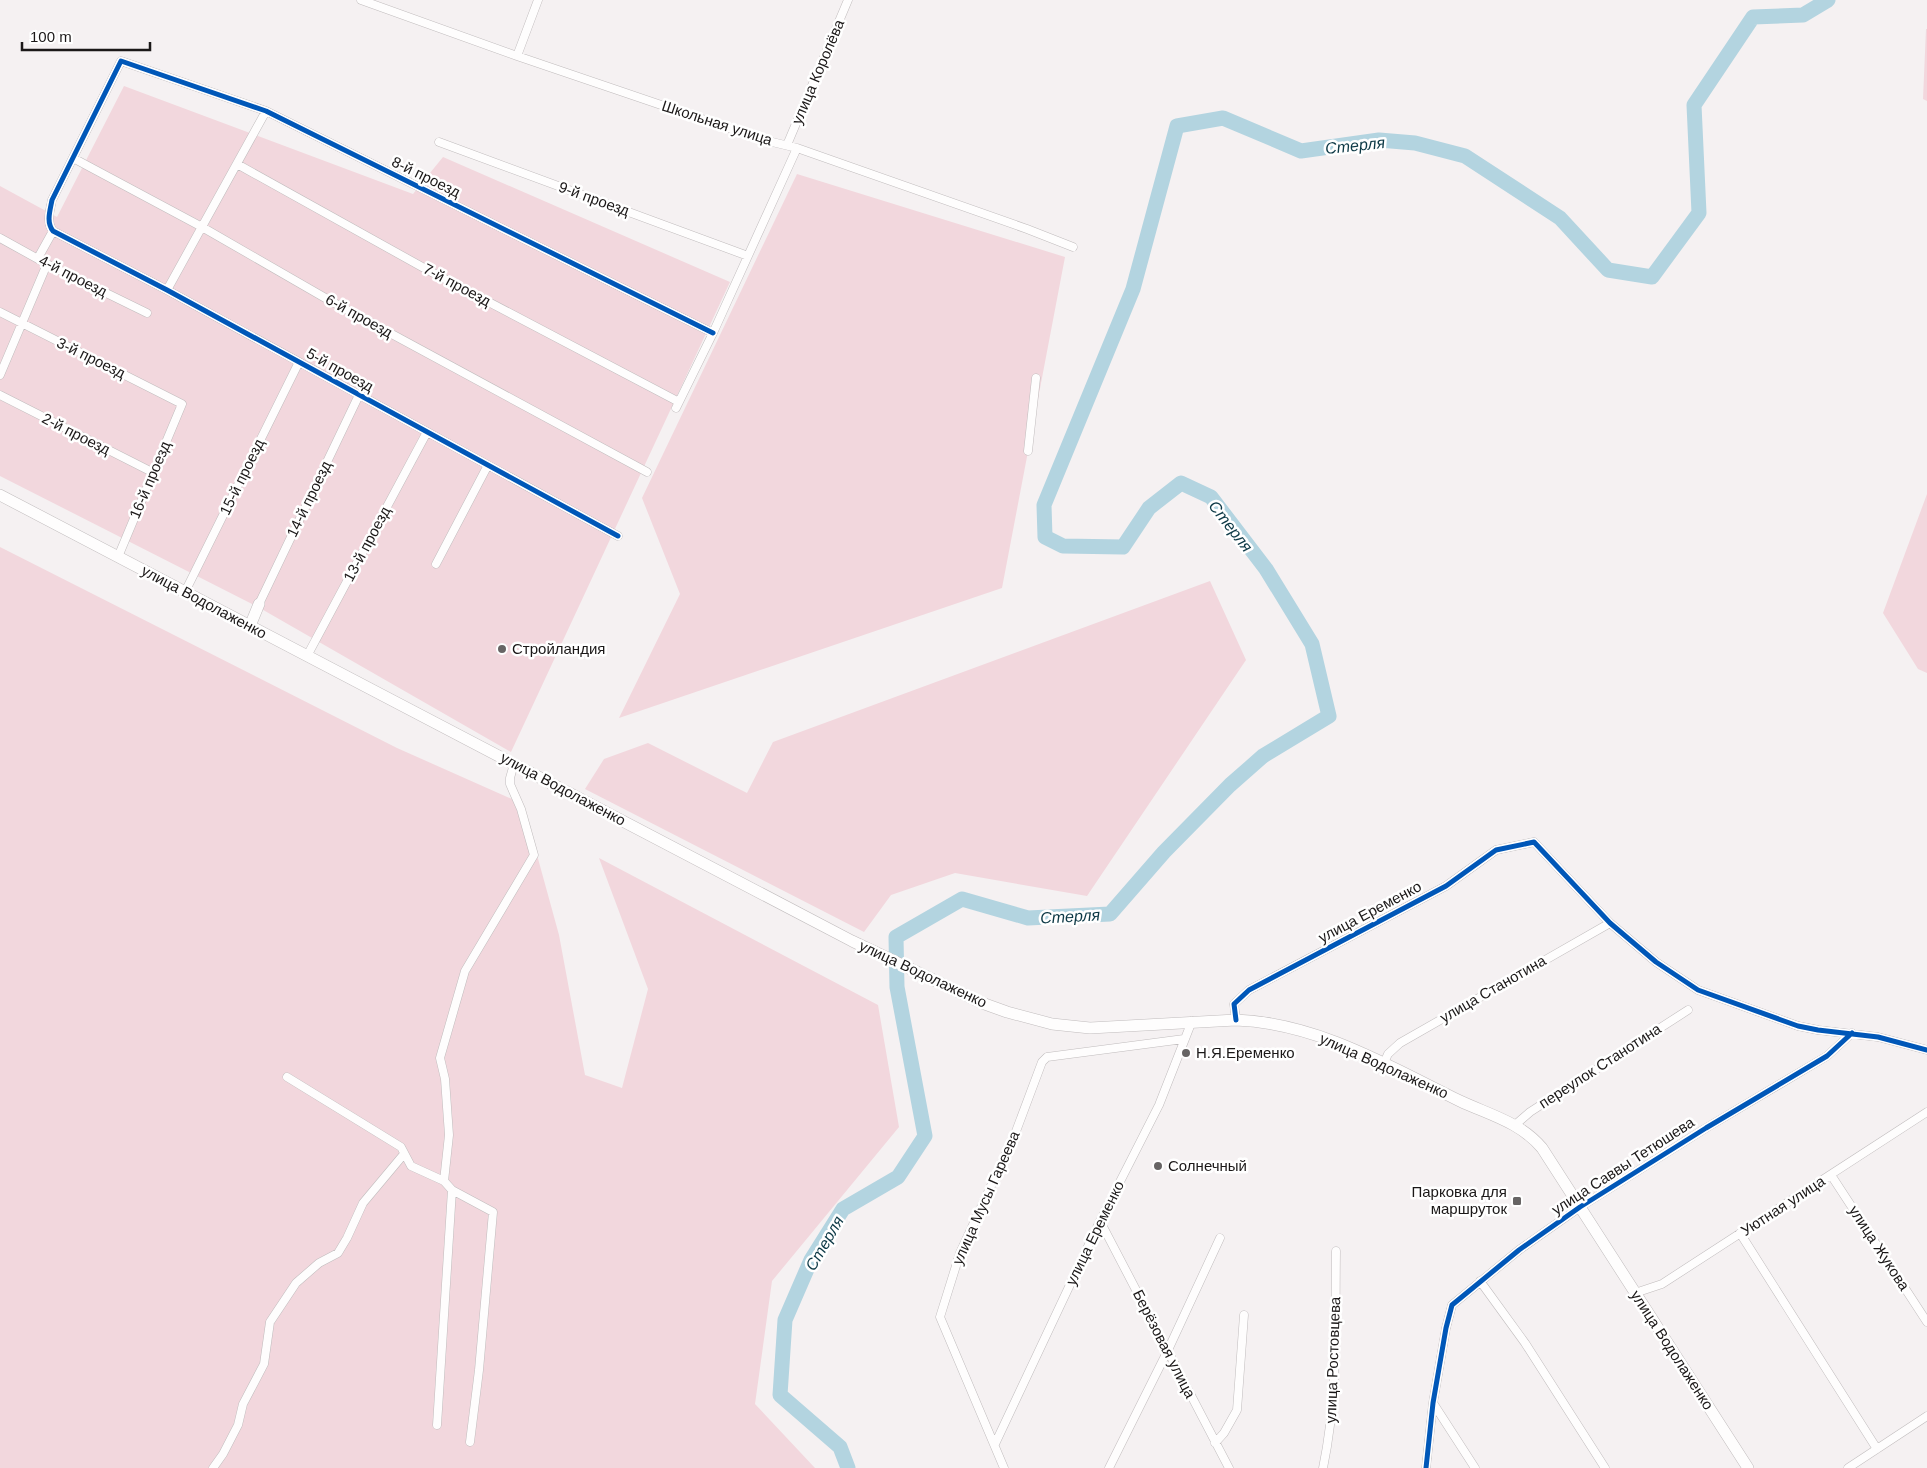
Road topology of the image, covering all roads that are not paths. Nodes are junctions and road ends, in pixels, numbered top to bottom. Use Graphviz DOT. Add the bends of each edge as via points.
graph roads {
  1 [pos="361,0"];
  2 [pos="538,0"];
  3 [pos="848,0"];
  4 [pos="517,56"];
  5 [pos="266,111"];
  6 [pos="440,142"];
  7 [pos="787,145"];
  8 [pos="797,148"];
  9 [pos="73,158"];
  10 [pos="237,164"];
  11 [pos="202,227"];
  12 [pos="51,229"];
  13 [pos="0,238"];
  14 [pos="1073,247"];
  15 [pos="748,256"];
  16 [pos="38,258"];
  17 [pos="47,264"];
  18 [pos="167,290"];
  19 [pos="0,312"];
  20 [pos="147,314"];
  21 [pos="22,324"];
  22 [pos="713,333"];
  23 [pos="299,362"];
  24 [pos="0,375"];
  25 [pos="1036,378"];
  26 [pos="0,395"];
  27 [pos="359,395"];
  28 [pos="182,404"];
  29 [pos="427,432"];
  30 [pos="1028,451"];
  31 [pos="488,465"];
  32 [pos="152,472"];
  33 [pos="646,472"];
  34 [pos="0,495"];
  35 [pos="618,536"];
  36 [pos="118,557"];
  37 [pos="436,564"];
  38 [pos="185,592"];
  39 [pos="259,604"];
  40 [pos="250,626"];
  41 [pos="307,656"];
  42 [pos="514,764"];
  43 [pos="1610,923"];
  44 [pos="1688,1010"];
  45 [pos="1236,1020"];
  46 [pos="1192,1021"];
  47 [pos="1852,1034"];
  48 [pos="1184,1040"];
  49 [pos="1927,1050"];
  50 [pos="1384,1064"];
  51 [pos="287,1077"];
  52 [pos="1925,1114"];
  53 [pos="1927,1123"];
  54 [pos="1515,1125"];
  55 [pos="404,1154"];
  56 [pos="1831,1175"];
  57 [pos="444,1181"];
  58 [pos="452,1190"];
  59 [pos="1580,1207"];
  60 [pos="1100,1221"];
  61 [pos="1740,1233"];
  62 [pos="1220,1238"];
  63 [pos="1336,1251"];
  64 [pos="1480,1281"];
  65 [pos="1635,1293"];
  66 [pos="1244,1315"];
  67 [pos="1927,1322"];
  68 [pos="1168,1350"];
  69 [pos="1433,1403"];
  70 [pos="1927,1416"];
  71 [pos="438,1425"];
  72 [pos="470,1442"];
  73 [pos="1215,1442"];
  74 [pos="995,1444"];
  75 [pos="1877,1449"];
  76 [pos="1224,1466"];
  77 [pos="214,1468"];
  78 [pos="1004,1468"];
  79 [pos="1109,1468"];
  80 [pos="1323,1468"];
  81 [pos="1426,1468"];
  82 [pos="1475,1468"];
  83 [pos="1605,1468"];
  84 [pos="1748,1468"];
  85 [pos="1848,1468"];
  1 -- 4 [label="street, Школьная улица"];
  2 -- 4 [label="street"];
  3 -- 7 [label="street, улица Королёва"];
  4 -- 7 [label="street, Школьная улица"];
  5 -- 9 [label="street, 8-й проезд" via="121,61"];
  5 -- 10 [label="street"];
  5 -- 22 [label="street, 8-й проезд"];
  6 -- 15 [label="street, 9-й проезд"];
  7 -- 8 [label="street, Школьная улица"];
  8 -- 14 [label="street, Школьная улица"];
  8 -- 15 [label="street"];
  9 -- 11 [label="street, 6-й проезд"];
  9 -- 12 [label="street" via="52,200 49,214"];
  10 -- 11 [label="street"];
  10 -- 22 [label="street, 7-й проезд" via="678,405"];
  11 -- 18 [label="street"];
  11 -- 33 [label="street, 6-й проезд" via="327,299"];
  12 -- 16 [label="street"];
  12 -- 18 [label="street, 5-й проезд"];
  13 -- 16 [label="street, 4-й проезд"];
  15 -- 22 [label="street"];
  16 -- 17 [label="street, 4-й проезд"];
  17 -- 20 [label="street, 4-й проезд"];
  17 -- 21 [label="street"];
  18 -- 23 [label="street, 5-й проезд"];
  19 -- 21 [label="street, 3-й проезд"];
  21 -- 24 [label="street"];
  21 -- 28 [label="street, 3-й проезд"];
  23 -- 27 [label="street, 5-й проезд"];
  23 -- 38 [label="street, 15-й проезд"];
  25 -- 30 [label="street"];
  26 -- 32 [label="street, 2-й проезд"];
  27 -- 29 [label="street, 5-й проезд"];
  27 -- 39 [label="street, 14-й проезд"];
  28 -- 32 [label="street, 16-й проезд"];
  29 -- 31 [label="street, 5-й проезд"];
  29 -- 41 [label="street, 13-й проезд"];
  31 -- 35 [label="street, 5-й проезд"];
  31 -- 37 [label="street"];
  32 -- 36 [label="street, 16-й проезд"];
  34 -- 36 [label="main road, улица Водолаженко"];
  36 -- 38 [label="main road, улица Водолаженко"];
  38 -- 40 [label="main road, улица Водолаженко"];
  39 -- 40 [label="main road"];
  40 -- 41 [label="main road, улица Водолаженко"];
  41 -- 42 [label="main road, улица Водолаженко"];
  42 -- 46 [label="main road, улица Водолаженко" via="852,941 982,1003 1052,1024 1090,1028"];
  42 -- 57 [label="street" via="510,784 534,855 465,971 440,1058 449,1135"];
  43 -- 45 [label="street, улица Еременко" via="1534,842 1496,850 1446,886 1249,990 1234,1004"];
  43 -- 47 [label="street" via="1656,962 1698,990 1798,1026"];
  43 -- 50 [label="street, улица Станотина" via="1400,1043 1388,1054"];
  44 -- 54 [label="street, переулок Станотина" via="1530,1112"];
  45 -- 46 [label="main road, улица Водолаженко"];
  45 -- 50 [label="main road, улица Водолаженко" via="1292,1027 1338,1042"];
  46 -- 48 [label="street, улица Еременко"];
  47 -- 49 [label="street"];
  47 -- 59 [label="street, улица Саввы Тетюшева" via="1827,1056"];
  48 -- 60 [label="street, улица Еременко" via="1159,1105"];
  48 -- 74 [label="street, улица Мусы Гареева" via="1047,1057 1042,1062 1014,1134 960,1253 940,1317"];
  50 -- 54 [label="main road, улица Водолаженко"];
  51 -- 55 [label="street" via="401,1147"];
  52 -- 53 [label="street"];
  52 -- 56 [label="street, Уютная улица"];
  54 -- 59 [label="main road, улица Водолаженко" via="1532,1136 1542,1148"];
  55 -- 57 [label="street" via="411,1166"];
  55 -- 77 [label="street" via="363,1203 338,1253 319,1263 296,1283 270,1322 264,1364 243,1404 238,1425"];
  56 -- 61 [label="street, Уютная улица"];
  56 -- 67 [label="street, улица Жукова"];
  57 -- 58 [label="street"];
  58 -- 71 [label="street"];
  58 -- 72 [label="street" via="493,1212"];
  59 -- 64 [label="street, улица Саввы Тетюшева"];
  59 -- 65 [label="main road, улица Водолаженко"];
  60 -- 68 [label="street, Берёзовая улица"];
  60 -- 74 [label="street, улица Еременко"];
  61 -- 65 [label="street, Уютная улица" via="1662,1284"];
  61 -- 75 [label="street"];
  62 -- 68 [label="street"];
  63 -- 80 [label="street, улица Ростовцева" via="1332,1407"];
  64 -- 69 [label="street, улица Саввы Тетюшева" via="1452,1305"];
  64 -- 83 [label="street" via="1525,1343"];
  65 -- 84 [label="main road, улица Водолаженко"];
  66 -- 73 [label="street" via="1236,1410 1224,1433"];
  68 -- 73 [label="street, Берёзовая улица"];
  68 -- 79 [label="street"];
  69 -- 81 [label="street, улица Саввы Тетюшева"];
  69 -- 82 [label="street"];
  70 -- 75 [label="street"];
  73 -- 76 [label="street, Берёзовая улица"];
  74 -- 78 [label="street, улица Мусы Гареева"];
  75 -- 85 [label="street"];
}
